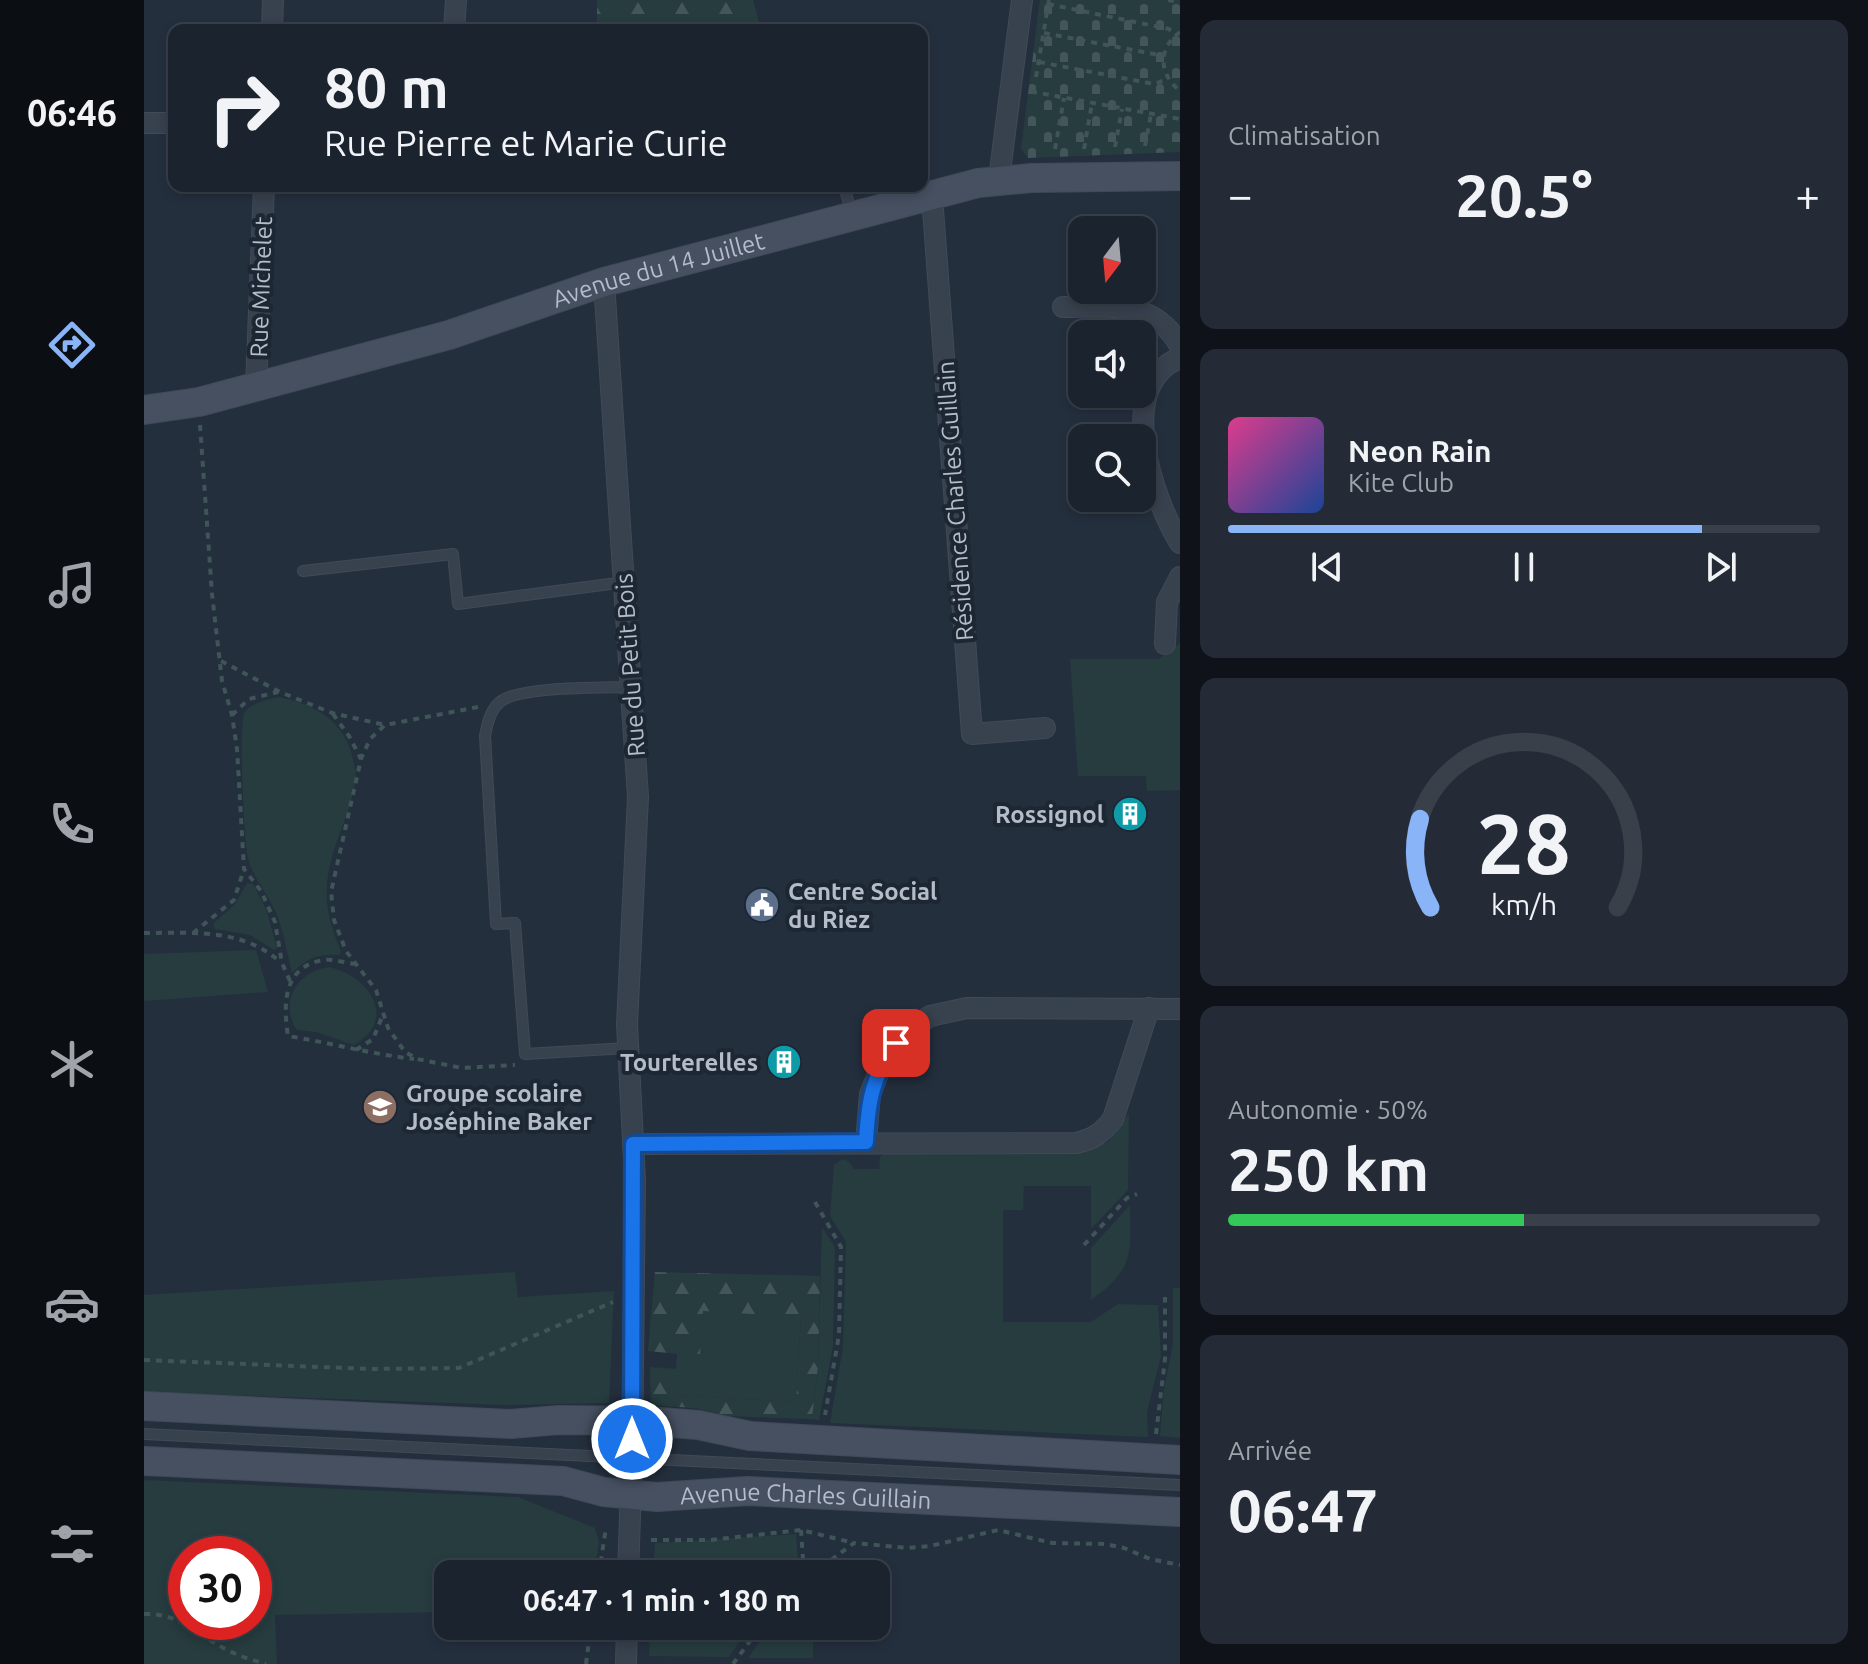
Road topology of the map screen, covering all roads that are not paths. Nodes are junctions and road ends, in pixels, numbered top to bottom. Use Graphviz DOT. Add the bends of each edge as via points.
graph roads {
  1 [pos="273,0"];
  2 [pos="456,0"];
  3 [pos="1022,0"];
  4 [pos="272,24"];
  5 [pos="454,24"];
  6 [pos="144,123"];
  7 [pos="168,123"];
  8 [pos="1180,176"];
  9 [pos="999,179"];
  10 [pos="264,192"];
  11 [pos="846,192"];
  12 [pos="932,196"];
  13 [pos="853,217"];
  14 [pos="604,282"];
  15 [pos="1063,307"];
  16 [pos="1180,346"];
  17 [pos="1180,358"];
  18 [pos="256,387"];
  19 [pos="144,410"];
  20 [pos="1180,543"];
  21 [pos="303,571"];
  22 [pos="1180,577"];
  23 [pos="625,582"];
  24 [pos="1165,644"];
  25 [pos="631,687"];
  26 [pos="1045,728"];
  27 [pos="1149,1008"];
  28 [pos="1180,1009"];
  29 [pos="628,1048"];
  30 [pos="866,1142"];
  31 [pos="633,1144"];
  32 [pos="144,1406"];
  33 [pos="633,1420"];
  34 [pos="144,1434"];
  35 [pos="632,1458"];
  36 [pos="1167,1459"];
  37 [pos="144,1461"];
  38 [pos="1180,1485"];
  39 [pos="631,1496"];
  40 [pos="1180,1512"];
  41 [pos="629,1560"];
  42 [pos="627,1640"];
  43 [pos="626,1664"];
  1 -- 4 [label="street"];
  2 -- 5 [label="street"];
  3 -- 9 [label="street"];
  6 -- 7 [label="street"];
  8 -- 9 [label="street, Avenue du 14 Juillet"];
  9 -- 12 [label="street, Avenue du 14 Juillet"];
  10 -- 18 [label="street, Rue Michelet"];
  11 -- 13 [label="lane"];
  12 -- 13 [label="street, Avenue du 14 Juillet"];
  12 -- 26 [label="street, Résidence Charles Guillain" via="972,734"];
  13 -- 14 [label="street, Avenue du 14 Juillet"];
  14 -- 18 [label="street, Avenue du 14 Juillet" via="461,331"];
  14 -- 23 [label="street, Rue du Petit Bois"];
  15 -- 16 [label="street" via="1133,308 1166,327"];
  17 -- 20 [label="street" via="1153,381 1145,431 1150,478"];
  18 -- 19 [label="street, Avenue du 14 Juillet"];
  21 -- 23 [label="lane" via="453,554 458,604"];
  22 -- 24 [label="street" via="1167,602"];
  23 -- 25 [label="street, Rue du Petit Bois"];
  25 -- 29 [label="street, Rue du Petit Bois" via="638,797"];
  25 -- 29 [label="lane" via="518,693 499,702 485,736 496,924 515,923 525,1054"];
  27 -- 28 [label="street"];
  27 -- 30 [label="street" via="967,1008 930,1016 896,1043 880,1069 870,1094"];
  27 -- 30 [label="street" via="1113,1119 1090,1140"];
  29 -- 31 [label="street, Rue du Petit Bois"];
  30 -- 31 [label="street"];
  31 -- 33 [label="street, Rue du Petit Bois"];
  32 -- 33 [label="street" via="511,1424"];
  33 -- 35 [label="street, Rue du Petit Bois"];
  33 -- 36 [label="street" via="750,1436"];
  34 -- 35 [label="lane"];
  35 -- 38 [label="lane"];
  35 -- 39 [label="street, Rue du Petit Bois"];
  37 -- 39 [label="street, Avenue Charles Guillain" via="563,1481"];
  39 -- 40 [label="street, Avenue Charles Guillain" via="748,1491"];
  39 -- 41 [label="street, Rue du Petit Bois"];
  42 -- 43 [label="street"];
}
